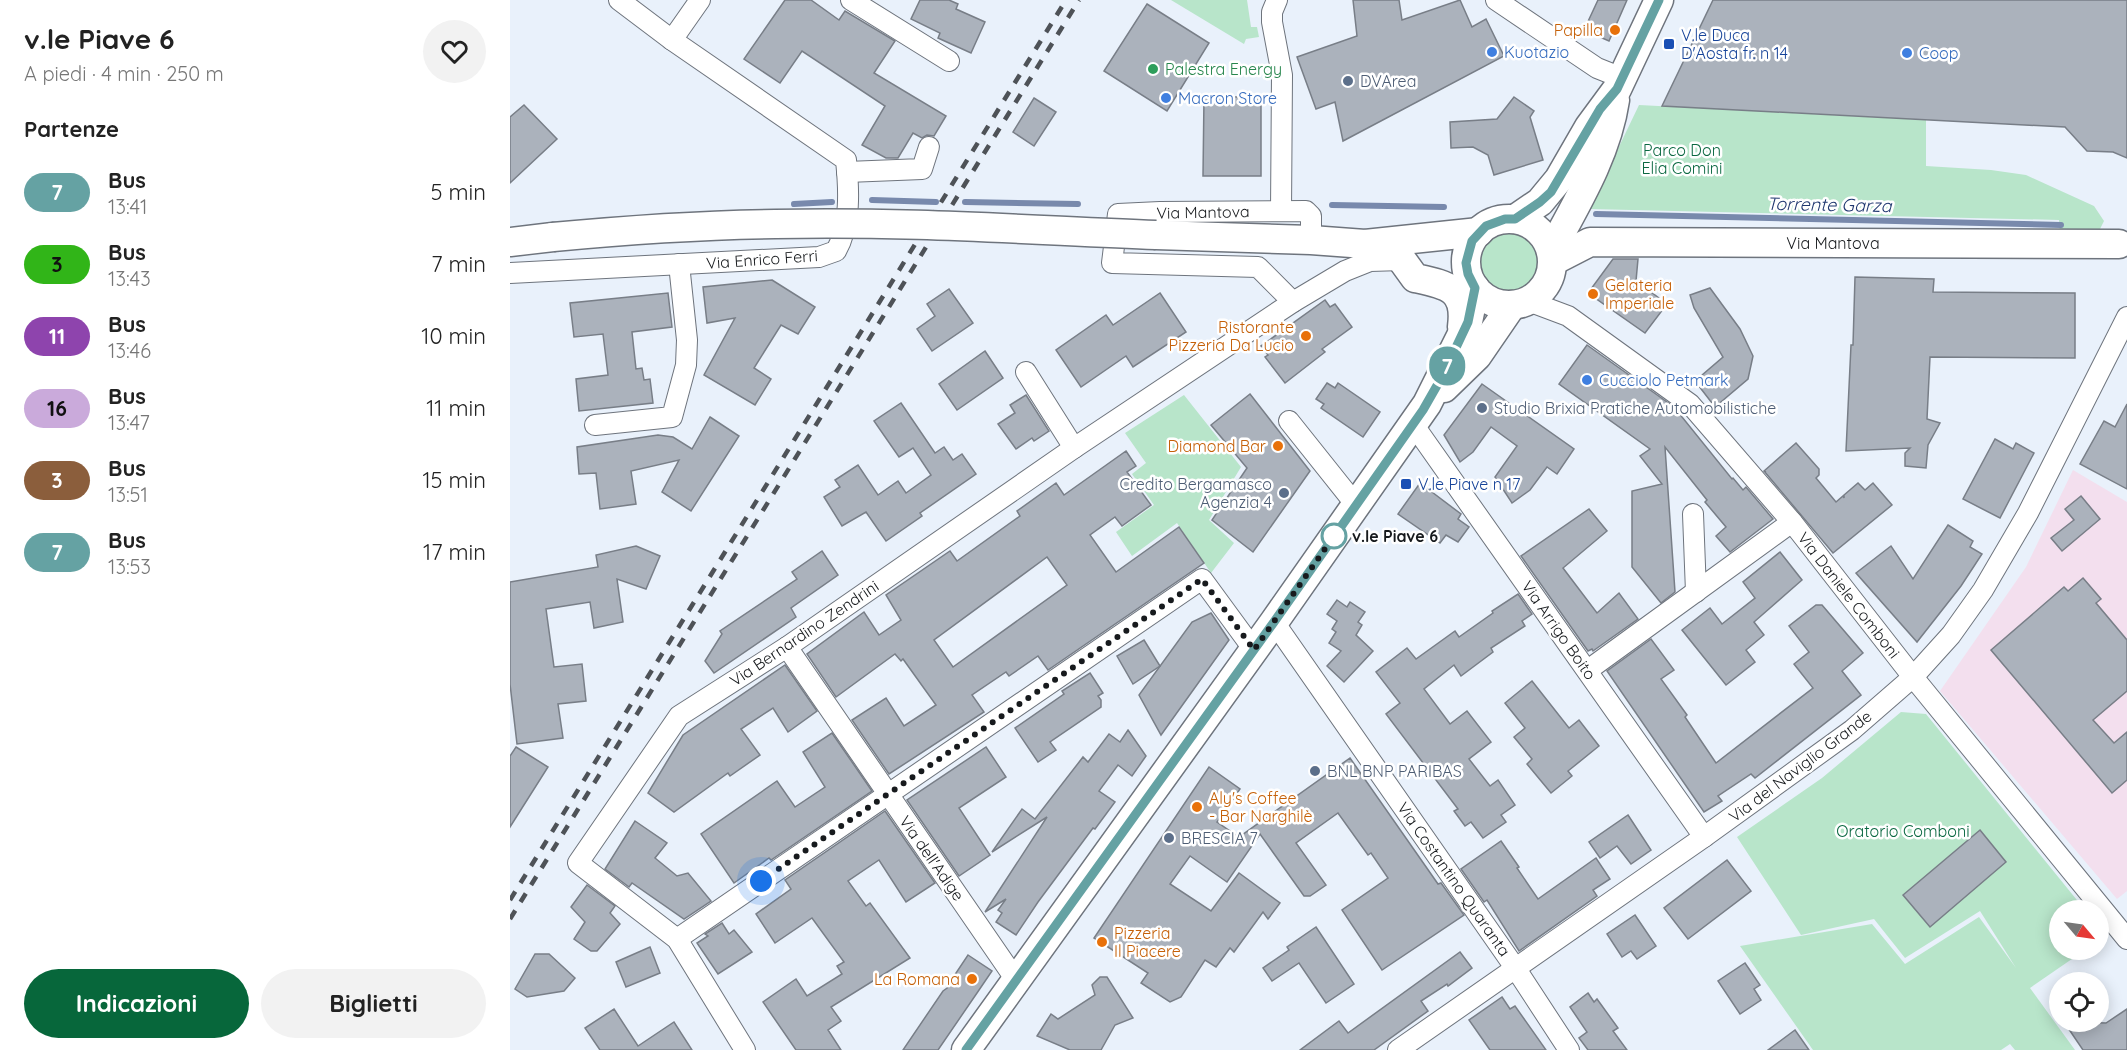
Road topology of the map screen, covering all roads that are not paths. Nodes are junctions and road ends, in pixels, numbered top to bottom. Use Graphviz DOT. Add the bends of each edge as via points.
graph roads {
  1 [pos="619,0"];
  2 [pos="700,0"];
  3 [pos="851,0"];
  4 [pos="1277,0"];
  5 [pos="1496,0"];
  6 [pos="1659,0"];
  7 [pos="672,40"];
  8 [pos="949,61"];
  9 [pos="1619,83"];
  10 [pos="928,147"];
  11 [pos="847,179"];
  12 [pos="1281,211"];
  13 [pos="1515,219"];
  14 [pos="1479,232"];
  15 [pos="1311,240"];
  16 [pos="510,242"];
  17 [pos="2124,242"];
  18 [pos="1365,244"];
  19 [pos="1552,256"];
  20 [pos="1402,260"];
  21 [pos="679,264"];
  22 [pos="510,273"];
  23 [pos="1472,281"];
  24 [pos="1293,302"];
  25 [pos="1520,303"];
  26 [pos="2127,317"];
  27 [pos="1461,338"];
  28 [pos="1026,372"];
  29 [pos="1420,414"];
  30 [pos="1290,421"];
  31 [pos="595,425"];
  32 [pos="1074,448"];
  33 [pos="1356,505"];
  34 [pos="1693,514"];
  35 [pos="1792,522"];
  36 [pos="1696,592"];
  37 [pos="1274,622"];
  38 [pos="787,647"];
  39 [pos="1254,650"];
  40 [pos="1588,670"];
  41 [pos="1913,677"];
  42 [pos="888,794"];
  43 [pos="1704,837"];
  44 [pos="677,939"];
  45 [pos="2127,939"];
  46 [pos="1516,969"];
  47 [pos="1017,980"];
  48 [pos="745,1050"];
  49 [pos="966,1050"];
  50 [pos="1398,1050"];
  51 [pos="1569,1050"];
  1 -- 7 [label="street"];
  2 -- 7 [label="street"];
  3 -- 8 [label="street"];
  4 -- 12 [label="street" via="1272,22 1282,75"];
  5 -- 9 [label="street"];
  6 -- 9 [label="main road"];
  7 -- 11 [label="street" via="846,160"];
  9 -- 13 [label="main road" via="1551,192"];
  9 -- 19 [label="main road" via="1613,116 1593,170"];
  10 -- 11 [label="street" via="922,169"];
  11 -- 21 [label="street, Via Enrico Ferri" via="847,213 836,251 819,257"];
  12 -- 15 [label="street, Via Mantova" via="1310,213"];
  12 -- 24 [label="street, Via Mantova" via="1118,214 1112,263 1258,267"];
  13 -- 14 [label="main road" via="1495,221"];
  13 -- 19 [label="main road" via="1538,229"];
  14 -- 18 [label="main road"];
  14 -- 23 [label="main road" via="1466,263"];
  15 -- 16 [label="main road, bridge" via="934,225 776,224 644,229"];
  15 -- 18 [label="main road"];
  17 -- 19 [label="main road, Via Mantova" via="1590,242"];
  18 -- 20 [label="main road"];
  19 -- 25 [label="main road" via="1546,284 1538,294"];
  20 -- 23 [label="main road" via="1451,266"];
  20 -- 24 [label="street, Via Bernardino Zendrini" via="1370,261"];
  20 -- 27 [label="main road" via="1415,278 1447,285 1457,295 1463,304"];
  21 -- 22 [label="street, Via Enrico Ferri"];
  21 -- 31 [label="street" via="686,365 672,417"];
  23 -- 25 [label="main road" via="1485,298 1498,304"];
  23 -- 27 [label="main road" via="1470,314"];
  24 -- 32 [label="street, Via Bernardino Zendrini"];
  25 -- 29 [label="main road" via="1477,356"];
  25 -- 35 [label="street, Via Daniele Comboni" via="1568,316 1690,404"];
  26 -- 41 [label="street, Via del Naviglio Grande" via="2028,513 1983,590 1951,635"];
  27 -- 29 [label="main road"];
  28 -- 32 [label="street"];
  29 -- 33 [label="main road"];
  29 -- 40 [label="street, Via Arrigo Boito"];
  30 -- 33 [label="street"];
  32 -- 38 [label="street, Via Bernardino Zendrini"];
  33 -- 37 [label="main road"];
  34 -- 36 [label="street"];
  35 -- 36 [label="street"];
  35 -- 41 [label="street, Via Daniele Comboni"];
  36 -- 40 [label="street"];
  37 -- 39 [label="main road"];
  37 -- 46 [label="street, Via Costantino Quaranta"];
  38 -- 42 [label="street, Via dell'Adige"];
  38 -- 44 [label="street, Via Bernardino Zendrini" via="680,716 578,863"];
  39 -- 42 [label="street" via="1202,579"];
  39 -- 47 [label="main road"];
  40 -- 43 [label="street, Via Arrigo Boito"];
  41 -- 43 [label="street, Via del Naviglio Grande" via="1852,730"];
  41 -- 45 [label="street, Via Daniele Comboni"];
  42 -- 44 [label="street"];
  42 -- 47 [label="street, Via dell'Adige"];
  43 -- 46 [label="street, Via del Naviglio Grande"];
  44 -- 48 [label="street"];
  46 -- 50 [label="street, Via del Naviglio Grande"];
  46 -- 51 [label="street, Via Costantino Quaranta"];
  47 -- 49 [label="main road"];
}
